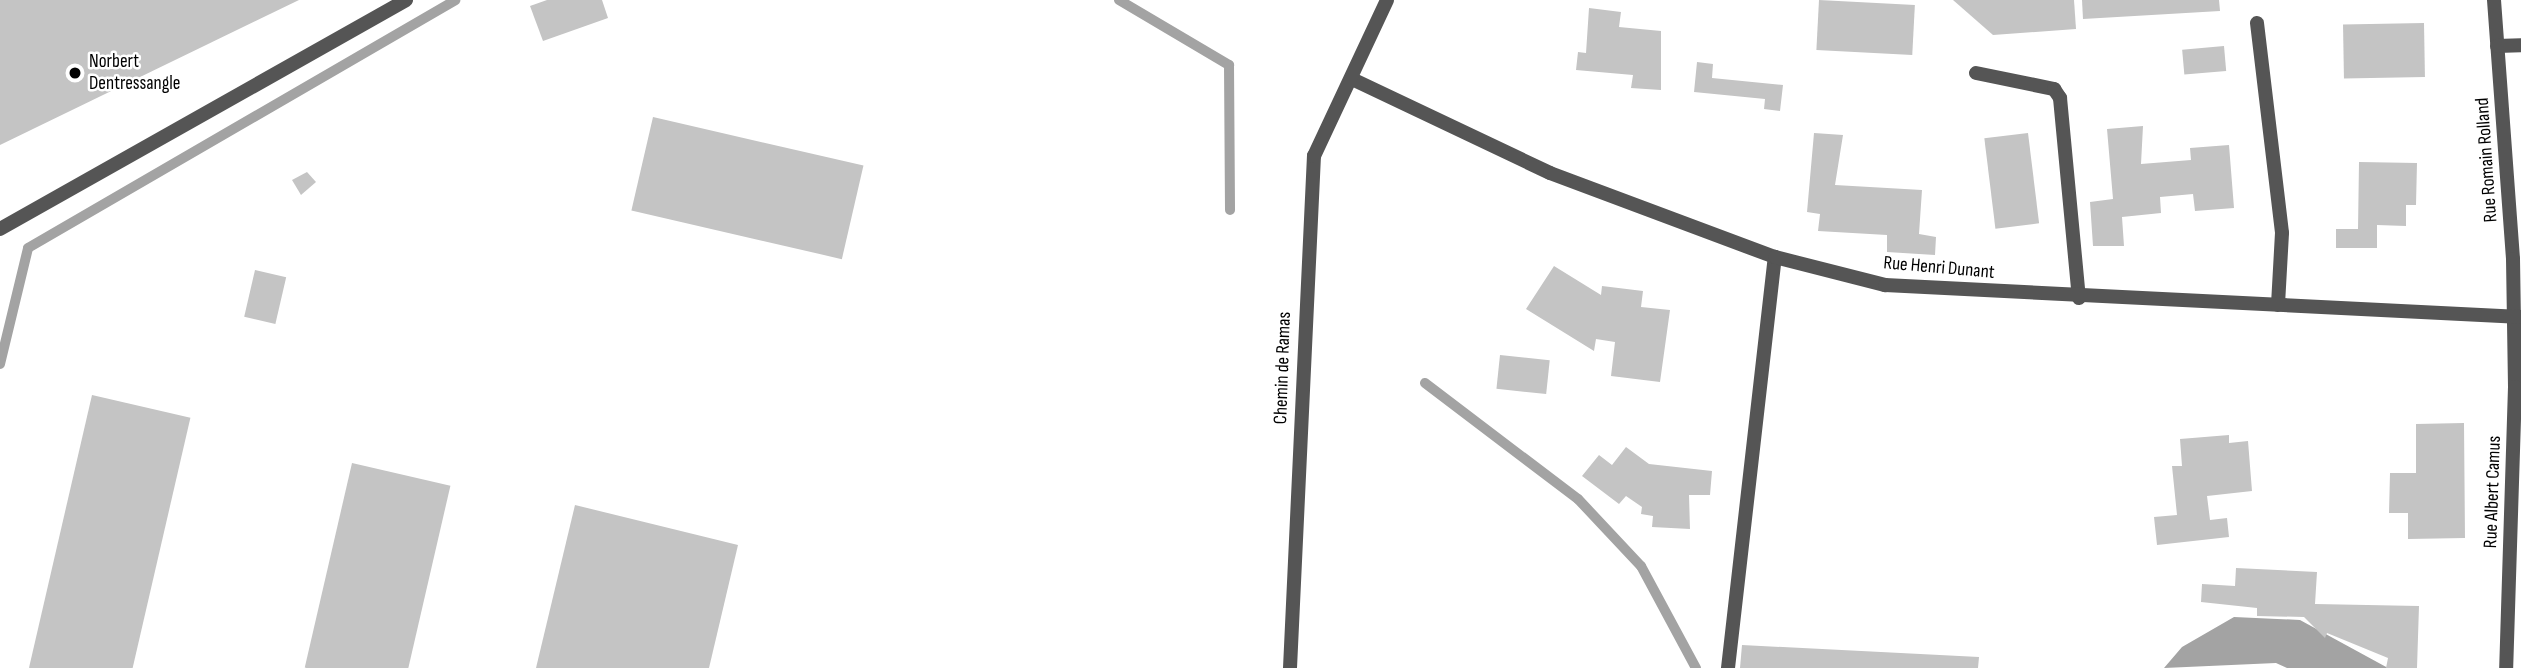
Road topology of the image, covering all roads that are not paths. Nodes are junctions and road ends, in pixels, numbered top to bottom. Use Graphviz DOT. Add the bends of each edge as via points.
graph roads {
  1 [pos="406,0"];
  2 [pos="1387,0"];
  3 [pos="2494,0"];
  4 [pos="2257,23"];
  5 [pos="2521,45"];
  6 [pos="2497,46"];
  7 [pos="1976,73"];
  8 [pos="1352,79"];
  9 [pos="0,229"];
  10 [pos="1775,257"];
  11 [pos="2079,298"];
  12 [pos="2278,305"];
  13 [pos="2517,317"];
  14 [pos="1290,668"];
  15 [pos="1728,668"];
  16 [pos="2506,668"];
  1 -- 9 [label="street"];
  2 -- 8 [label="street, Chemin de Ramas"];
  3 -- 6 [label="street, Rue Romain Rolland"];
  4 -- 12 [label="street" via="2282,233"];
  5 -- 6 [label="street"];
  6 -- 13 [label="street, Rue Romain Rolland"];
  7 -- 11 [label="street" via="2054,89 2060,98"];
  8 -- 10 [label="street, Rue Henri Dunant" via="1550,173"];
  8 -- 14 [label="street, Chemin de Ramas" via="1326,121 1314,156"];
  10 -- 11 [label="street, Rue Henri Dunant" via="1885,285"];
  10 -- 15 [label="street"];
  11 -- 12 [label="street, Rue Henri Dunant"];
  12 -- 13 [label="street, Rue Henri Dunant"];
  13 -- 16 [label="street, Rue Albert Camus"];
}
